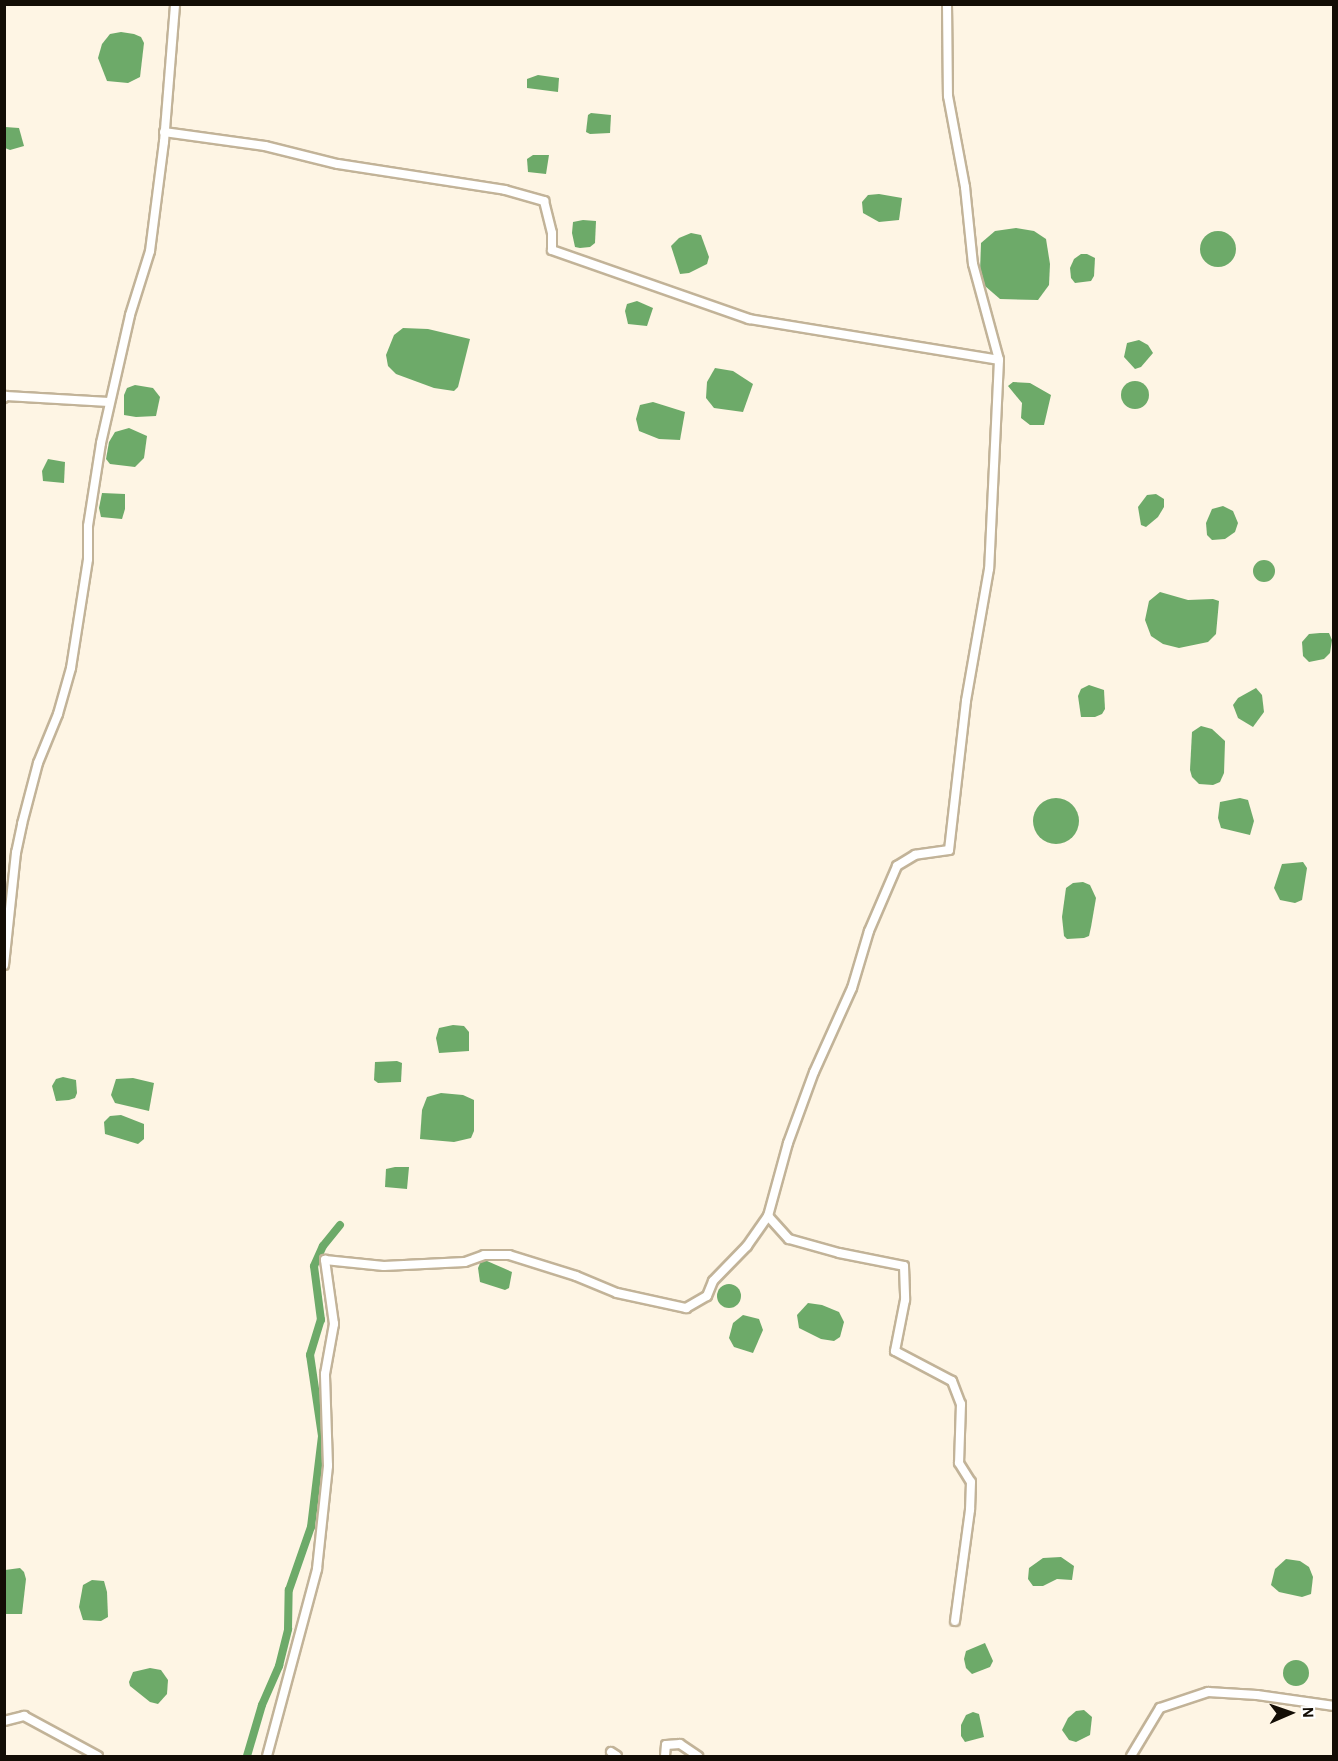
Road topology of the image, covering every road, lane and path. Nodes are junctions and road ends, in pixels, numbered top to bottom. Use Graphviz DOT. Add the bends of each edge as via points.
graph roads {
  1 [pos="175,4"];
  2 [pos="947,4"];
  3 [pos="164,132"];
  4 [pos="999,360"];
  5 [pos="4,399"];
  6 [pos="109,402"];
  7 [pos="4,964"];
  8 [pos="768,1216"];
  9 [pos="955,1621"];
  10 [pos="1334,1706"];
  11 [pos="4,1721"];
  12 [pos="98,1756"];
  13 [pos="267,1756"];
  14 [pos="665,1756"];
  15 [pos="698,1756"];
  16 [pos="1131,1756"];
  1 -- 3 [label="street"];
  2 -- 4 [label="street" via="948,96 965,187 973,264"];
  3 -- 4 [label="street" via="265,146 338,164 505,190 544,201 552,250 738,315"];
  3 -- 6 [label="street" via="150,251"];
  4 -- 8 [label="street" via="989,569 966,700 950,850 915,855 897,866 869,931 852,988 806,1093"];
  5 -- 6 [label="street" via="6,396"];
  6 -- 7 [label="street" via="88,526 88,559 71,668 38,763 22,824"];
  8 -- 9 [label="street" via="789,1239 904,1266 904,1300 895,1351 952,1381 961,1404 959,1463 971,1482"];
  8 -- 13 [label="street" via="747,1246 713,1281 707,1296 686,1308 617,1293 509,1255 484,1255 465,1262 384,1266 325,1260 334,1324 325,1374 328,1466 317,1569"];
  10 -- 16 [label="street" via="1208,1692 1160,1708"];
  11 -- 12 [label="street" via="24,1716"];
  14 -- 15 [label="street" via="666,1745 680,1744"];
}
